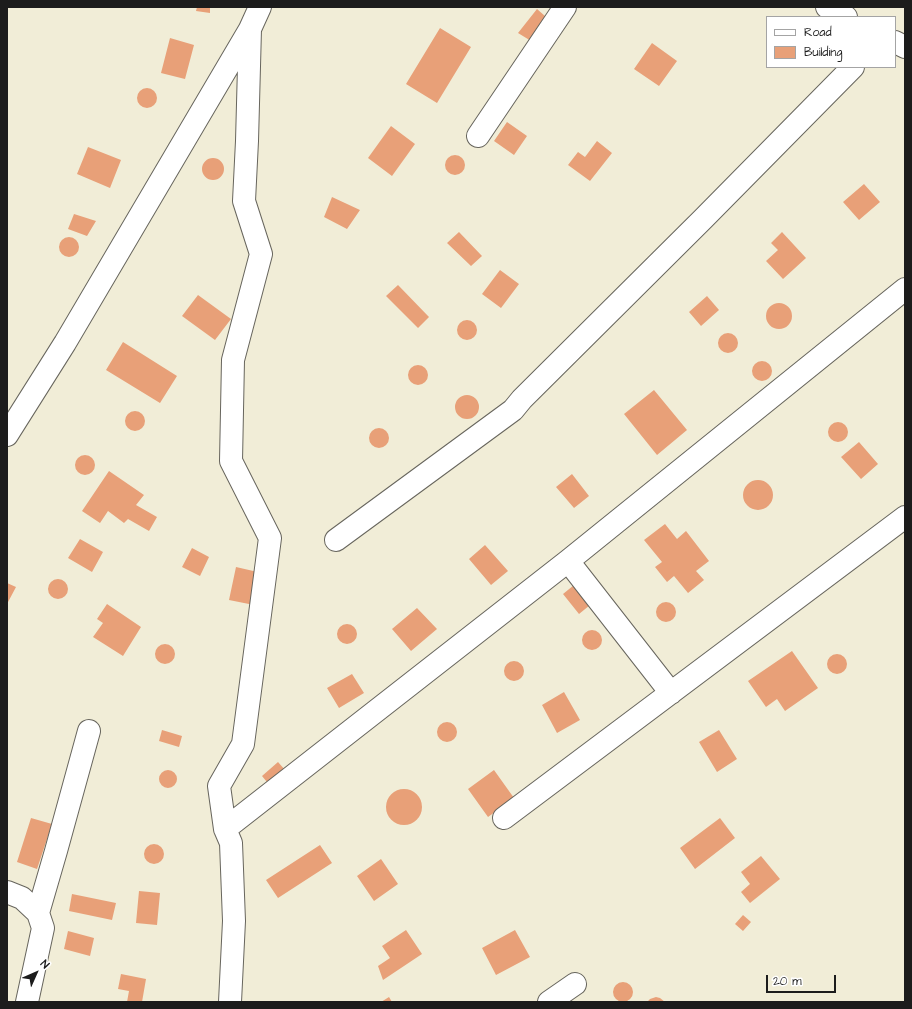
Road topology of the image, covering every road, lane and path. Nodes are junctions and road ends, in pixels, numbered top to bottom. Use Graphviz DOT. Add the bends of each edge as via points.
graph roads {
  1 [pos="260,7"];
  2 [pos="565,7"];
  3 [pos="827,7"];
  4 [pos="844,16"];
  5 [pos="250,29"];
  6 [pos="896,43"];
  7 [pos="905,48"];
  8 [pos="852,68"];
  9 [pos="478,136"];
  10 [pos="905,289"];
  11 [pos="7,435"];
  12 [pos="905,517"];
  13 [pos="336,540"];
  14 [pos="568,561"];
  15 [pos="671,693"];
  16 [pos="89,731"];
  17 [pos="504,818"];
  18 [pos="225,829"];
  19 [pos="7,892"];
  20 [pos="38,913"];
  21 [pos="575,984"];
  22 [pos="27,1002"];
  23 [pos="230,1002"];
  24 [pos="549,1002"];
  1 -- 5 [label="street"];
  2 -- 9 [label="street"];
  3 -- 4 [label="street"];
  5 -- 11 [label="street" via="69,336"];
  5 -- 18 [label="street" via="244,201 261,254 233,360 231,461 270,538 243,744 218,786"];
  6 -- 7 [label="street"];
  8 -- 13 [label="street" via="513,410"];
  10 -- 14 [label="street"];
  12 -- 15 [label="street"];
  14 -- 15 [label="street"];
  14 -- 18 [label="street"];
  15 -- 17 [label="street"];
  16 -- 20 [label="street"];
  18 -- 23 [label="street" via="231,844 234,921"];
  19 -- 20 [label="street" via="22,898"];
  20 -- 22 [label="street" via="43,928"];
  21 -- 24 [label="street"];
}
